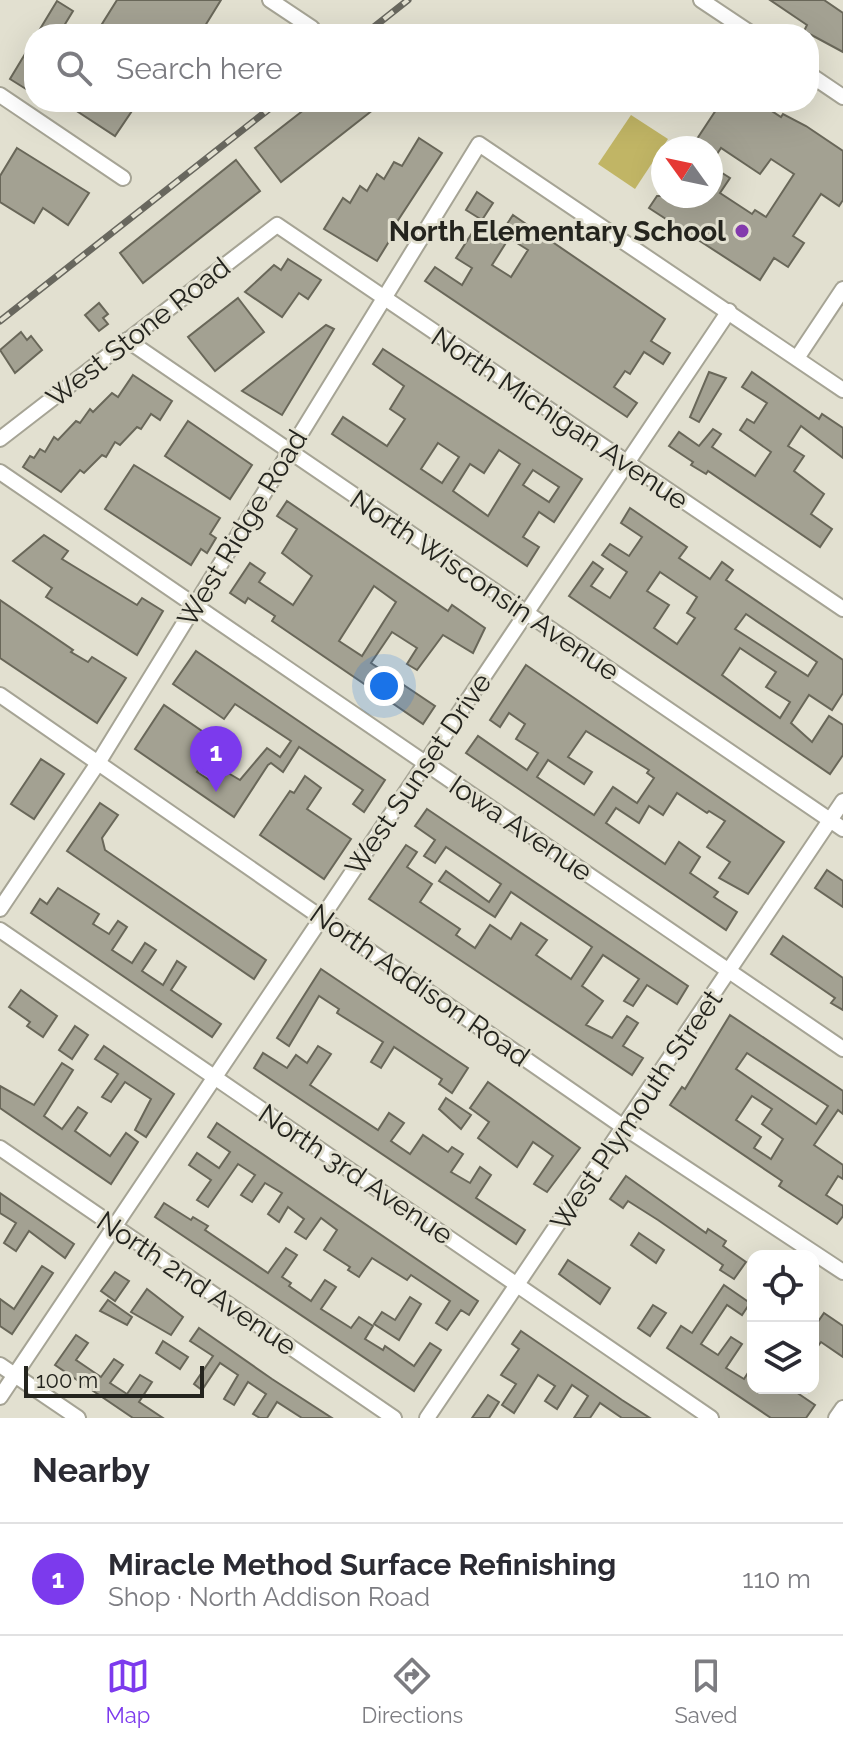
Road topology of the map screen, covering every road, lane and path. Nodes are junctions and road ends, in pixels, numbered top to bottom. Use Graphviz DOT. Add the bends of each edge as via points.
graph roads {
  1 [pos="270,0"];
  2 [pos="701,0"];
  3 [pos="306,24"];
  4 [pos="737,24"];
  5 [pos="819,81"];
  6 [pos="0,95"];
  7 [pos="843,97"];
  8 [pos="24,111"];
  9 [pos="25,112"];
  10 [pos="123,178"];
  11 [pos="277,225"];
  12 [pos="843,289"];
  13 [pos="383,297"];
  14 [pos="729,311"];
  15 [pos="127,340"];
  16 [pos="797,358"];
  17 [pos="843,390"];
  18 [pos="0,439"];
  19 [pos="289,451"];
  20 [pos="627,464"];
  21 [pos="0,472"];
  22 [pos="194,605"];
  23 [pos="843,609"];
  24 [pos="526,613"];
  25 [pos="0,695"];
  26 [pos="98,763"];
  27 [pos="425,763"];
  28 [pos="843,801"];
  29 [pos="830,820"];
  30 [pos="843,829"];
  31 [pos="0,909"];
  32 [pos="323,917"];
  33 [pos="0,930"];
  34 [pos="728,971"];
  35 [pos="843,1049"];
  36 [pos="215,1078"];
  37 [pos="625,1128"];
  38 [pos="0,1148"];
  39 [pos="115,1227"];
  40 [pos="843,1272"];
  41 [pos="518,1285"];
  42 [pos="0,1365"];
  43 [pos="15,1375"];
  44 [pos="0,1397"];
  45 [pos="843,1408"];
  46 [pos="78,1418"];
  47 [pos="394,1418"];
  48 [pos="427,1418"];
  49 [pos="711,1418"];
  50 [pos="836,1418"];
  1 -- 3 [label="street"];
  2 -- 4 [label="street"];
  5 -- 7 [label="street"];
  6 -- 8 [label="street"];
  9 -- 10 [label="street"];
  11 -- 13 [label="street, North Michigan Avenue"];
  11 -- 15 [label="street, West Stone Road"];
  12 -- 16 [label="street"];
  13 -- 14 [label="street, West Ridge Road" via="479,144"];
  13 -- 19 [label="street, West Ridge Road"];
  13 -- 20 [label="street, North Michigan Avenue"];
  14 -- 16 [label="street"];
  14 -- 20 [label="street, West Sunset Drive"];
  15 -- 18 [label="street, West Stone Road"];
  15 -- 19 [label="street, North Wisconsin Avenue"];
  16 -- 17 [label="street"];
  19 -- 22 [label="street, West Ridge Road"];
  19 -- 24 [label="street, North Wisconsin Avenue"];
  20 -- 23 [label="street, North Michigan Avenue"];
  20 -- 24 [label="street, West Sunset Drive"];
  21 -- 22 [label="street, Iowa Avenue"];
  22 -- 26 [label="street, West Ridge Road"];
  22 -- 27 [label="street, Iowa Avenue"];
  24 -- 27 [label="street, West Sunset Drive"];
  24 -- 29 [label="street, North Wisconsin Avenue"];
  25 -- 26 [label="street, North Addison Road"];
  26 -- 31 [label="street, West Ridge Road"];
  26 -- 32 [label="street, North Addison Road"];
  27 -- 32 [label="street, West Sunset Drive"];
  27 -- 34 [label="street, Iowa Avenue"];
  28 -- 29 [label="street, West Plymouth Street"];
  29 -- 30 [label="street, North Wisconsin Avenue"];
  29 -- 34 [label="street, West Plymouth Street"];
  32 -- 36 [label="street, West Sunset Drive"];
  32 -- 37 [label="street, North Addison Road"];
  33 -- 36 [label="street, North 3rd Avenue"];
  34 -- 35 [label="street, Iowa Avenue"];
  34 -- 37 [label="street, West Plymouth Street"];
  36 -- 39 [label="street, West Sunset Drive"];
  36 -- 41 [label="street, North 3rd Avenue"];
  37 -- 40 [label="street, North Addison Road"];
  37 -- 41 [label="street, West Plymouth Street"];
  38 -- 39 [label="street, North 2nd Avenue"];
  39 -- 43 [label="street, West Sunset Drive"];
  39 -- 47 [label="street, North 2nd Avenue"];
  41 -- 48 [label="street, West Plymouth Street"];
  41 -- 49 [label="street, North 3rd Avenue"];
  42 -- 43 [label="street"];
  43 -- 44 [label="street, West Sunset Drive"];
  43 -- 46 [label="street"];
  45 -- 50 [label="street"];
}
